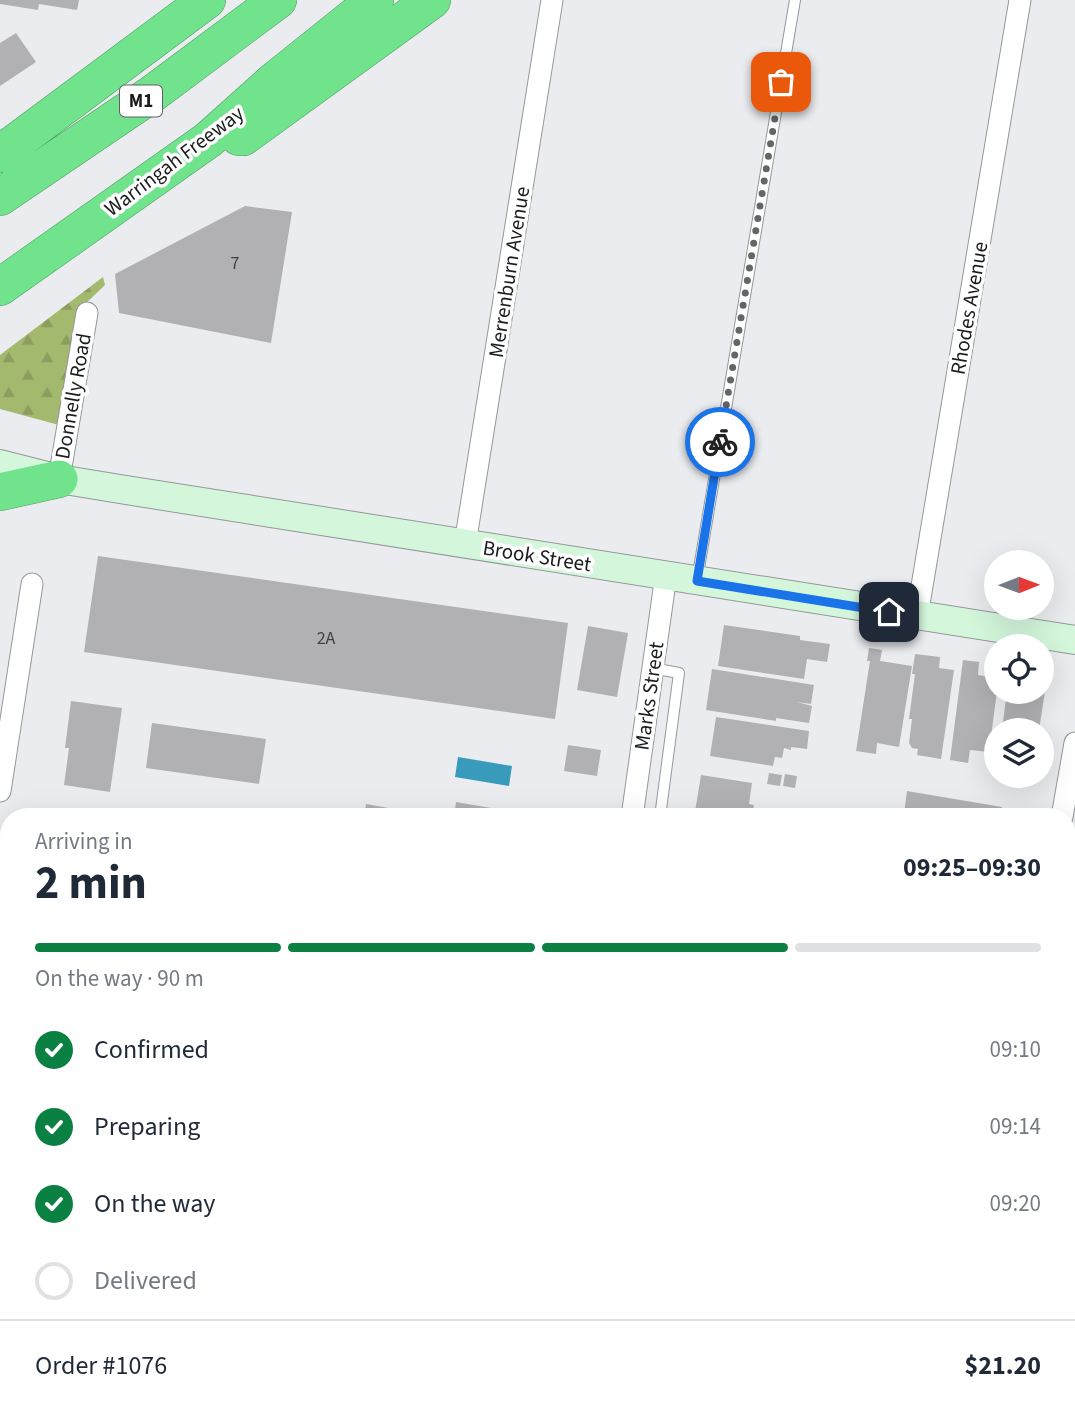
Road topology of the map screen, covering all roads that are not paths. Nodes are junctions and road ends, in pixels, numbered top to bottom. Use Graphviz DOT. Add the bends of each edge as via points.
graph roads {
  1 [pos="207,0"];
  2 [pos="278,0"];
  3 [pos="375,0"];
  4 [pos="432,0"];
  5 [pos="552,0"];
  6 [pos="795,0"];
  7 [pos="1020,0"];
  8 [pos="208,140"];
  9 [pos="0,154"];
  10 [pos="0,197"];
  11 [pos="0,287"];
  12 [pos="87,313"];
  13 [pos="0,464"];
  14 [pos="59,479"];
  15 [pos="0,492"];
  16 [pos="465,544"];
  17 [pos="666,576"];
  18 [pos="697,581"];
  19 [pos="32,584"];
  20 [pos="916,616"];
  21 [pos="1075,640"];
  22 [pos="652,668"];
  23 [pos="1075,743"];
  24 [pos="0,791"];
  25 [pos="633,808"];
  26 [pos="661,808"];
  27 [pos="1064,808"];
  1 -- 9 [label="highway"];
  2 -- 10 [label="highway, M1" via="152,94"];
  3 -- 8 [label="highway, Warringah Freeway"];
  4 -- 8 [label="highway" via="243,137"];
  5 -- 16 [label="street, Merrenburn Avenue"];
  6 -- 18 [label="lane"];
  7 -- 20 [label="street, Rhodes Avenue"];
  8 -- 11 [label="highway, Warringah Freeway"];
  12 -- 14 [label="street, Donnelly Road"];
  13 -- 14 [label="main road, Brook Street"];
  14 -- 15 [label="highway"];
  14 -- 16 [label="main road, Brook Street"];
  16 -- 17 [label="main road, Brook Street"];
  17 -- 18 [label="main road, Brook Street"];
  17 -- 22 [label="street, Marks Street"];
  18 -- 20 [label="main road, Brook Street"];
  19 -- 24 [label="street"];
  20 -- 21 [label="main road, Brook Street"];
  22 -- 25 [label="street, Marks Street"];
  22 -- 26 [label="lane" via="679,673"];
  23 -- 27 [label="street"];
}
